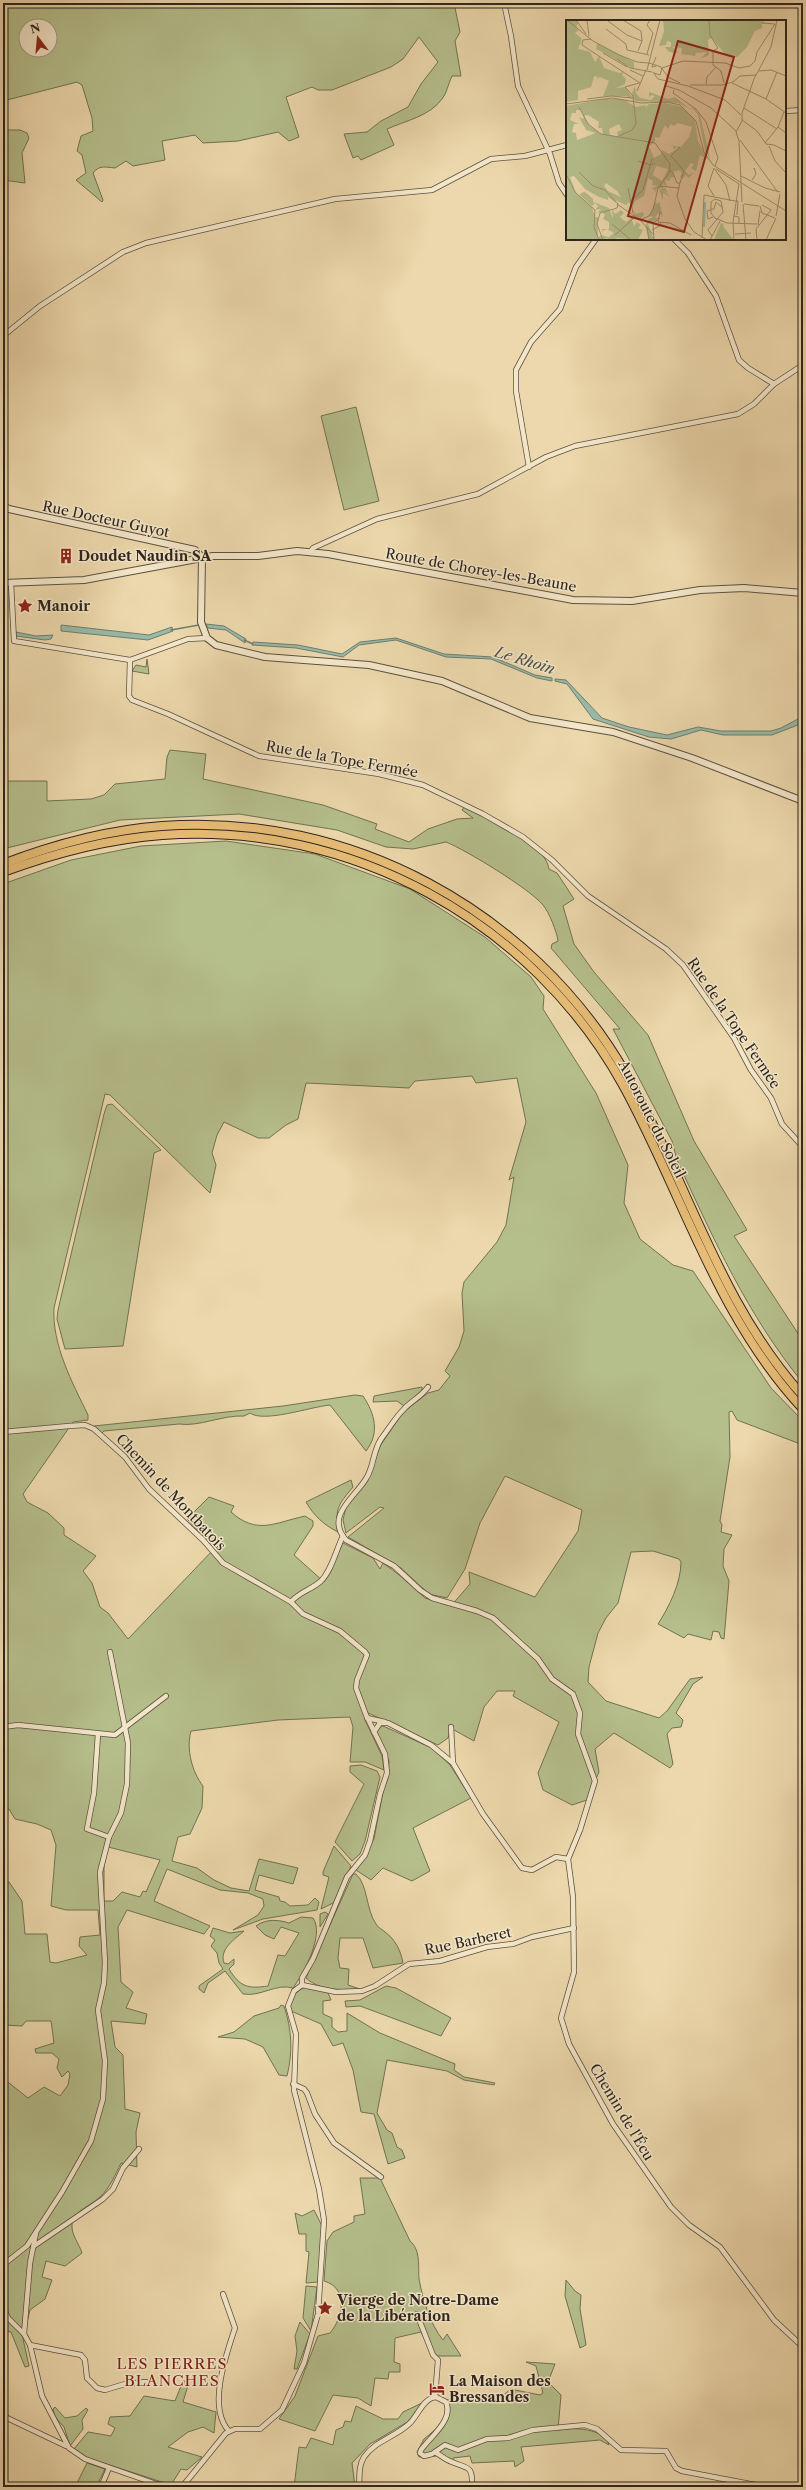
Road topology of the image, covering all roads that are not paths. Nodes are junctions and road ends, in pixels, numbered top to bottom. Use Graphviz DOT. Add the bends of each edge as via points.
graph roads {
  1 [pos="504,3"];
  2 [pos="803,110"];
  3 [pos="786,111"];
  4 [pos="566,145"];
  5 [pos="547,149"];
  6 [pos="566,194"];
  7 [pos="595,240"];
  8 [pos="675,240"];
  9 [pos="3,336"];
  10 [pos="803,365"];
  11 [pos="774,384"];
  12 [pos="528,467"];
  13 [pos="3,506"];
  14 [pos="310,552"];
  15 [pos="202,557"];
  16 [pos="3,583"];
  17 [pos="11,583"];
  18 [pos="803,593"];
  19 [pos="207,638"];
  20 [pos="130,660"];
  21 [pos="803,801"];
  22 [pos="3,864"];
  23 [pos="3,872"];
  24 [pos="803,1148"];
  25 [pos="428,1387"];
  26 [pos="803,1396"];
  27 [pos="803,1409"];
  28 [pos="3,1432"];
  29 [pos="343,1536"];
  30 [pos="291,1602"];
  31 [pos="110,1652"];
  32 [pos="166,1696"];
  33 [pos="366,1716"];
  34 [pos="388,1723"];
  35 [pos="3,1727"];
  36 [pos="451,1727"];
  37 [pos="126,1728"];
  38 [pos="374,1732"];
  39 [pos="98,1734"];
  40 [pos="453,1763"];
  41 [pos="109,1837"];
  42 [pos="568,1859"];
  43 [pos="574,1928"];
  44 [pos="302,1985"];
  45 [pos="293,2084"];
  46 [pos="139,2149"];
  47 [pos="380,2177"];
  48 [pos="36,2231"];
  49 [pos="34,2246"];
  50 [pos="3,2264"];
  51 [pos="223,2294"];
  52 [pos="3,2307"];
  53 [pos="417,2314"];
  54 [pos="24,2334"];
  55 [pos="30,2345"];
  56 [pos="803,2347"];
  57 [pos="146,2382"];
  58 [pos="435,2397"];
  59 [pos="3,2416"];
  60 [pos="229,2431"];
  61 [pos="69,2448"];
  62 [pos="435,2452"];
  63 [pos="109,2468"];
  64 [pos="101,2487"];
  65 [pos="166,2487"];
  66 [pos="182,2487"];
  67 [pos="359,2487"];
  68 [pos="472,2487"];
  69 [pos="766,2487"];
  1 -- 5 [label="street" via="518,86"];
  2 -- 3 [label="street"];
  4 -- 5 [label="street"];
  5 -- 6 [label="street" via="559,183"];
  5 -- 9 [label="street" via="524,156 487,161 432,190 339,198 146,243 123,252 36,308"];
  7 -- 12 [label="street" via="576,267 560,309 531,342 516,370 516,391"];
  8 -- 11 [label="street" via="688,253 716,296 739,360"];
  10 -- 11 [label="street"];
  11 -- 12 [label="street" via="749,408 731,416 582,444"];
  12 -- 14 [label="street" via="466,499 377,519 313,548"];
  13 -- 15 [label="street, Rue Docteur Guyot" via="195,550"];
  14 -- 15 [label="street, Route de Chorey-les-Beaune"];
  14 -- 18 [label="street, Route de Chorey-les-Beaune" via="573,600 632,601 695,591 744,588"];
  15 -- 17 [label="street, Route de Chorey-les-Beaune" via="84,580"];
  15 -- 19 [label="street" via="201,622"];
  16 -- 17 [label="street, Route de Chorey-les-Beaune"];
  17 -- 20 [label="street" via="14,639"];
  19 -- 20 [label="street" via="188,639"];
  19 -- 21 [label="street" via="222,647 265,658 369,665 450,683 530,718 600,729 653,744"];
  20 -- 24 [label="street, Rue de la Tope Fermée" via="129,696 132,700 259,756 379,774 423,785 523,837 552,860 588,896 666,950 683,965 734,1038 751,1070 771,1098 782,1124"];
  22 -- 26 [label="highway, Autoroute du Soleil" via="69,842 122,831 182,825 241,827 304,837 368,855 421,878 472,908 509,935 546,968 605,1040 648,1114 733,1297 764,1347"];
  23 -- 27 [label="highway, Autoroute du Soleil" via="66,851 123,839 182,834 240,835 294,843 354,860 412,884 468,916 540,974 572,1010 601,1050 643,1123 726,1301 763,1360"];
  25 -- 29 [label="street" via="402,1411 380,1441 368,1476 345,1503 341,1512 340,1527"];
  28 -- 30 [label="street, Chemin de Montbatois" via="78,1425 94,1429 115,1447 149,1489 203,1540 223,1563"];
  29 -- 30 [label="street" via="327,1573 320,1581 297,1594"];
  29 -- 42 [label="street" via="394,1566 432,1598 493,1618 527,1648 556,1683 573,1694 580,1713 578,1734 595,1782"];
  30 -- 33 [label="street, Chemin de Montbatois" via="303,1614 347,1636 367,1655 356,1688"];
  31 -- 37 [label="street"];
  32 -- 37 [label="street"];
  33 -- 34 [label="street"];
  33 -- 38 [label="street"];
  34 -- 38 [label="street" via="380,1723"];
  34 -- 40 [label="street" via="431,1745"];
  35 -- 39 [label="street" via="18,1725"];
  36 -- 40 [label="street"];
  37 -- 39 [label="street" via="115,1735"];
  37 -- 41 [label="street" via="127,1784 121,1813"];
  38 -- 44 [label="street" via="388,1766 370,1841 365,1855 348,1876 313,1959 302,1978"];
  39 -- 41 [label="street" via="94,1793 87,1829"];
  40 -- 42 [label="street" via="483,1814 521,1866 532,1870 556,1857"];
  41 -- 48 [label="street" via="100,1872 105,1963 98,2010 105,2061 103,2099 90,2141 62,2192"];
  42 -- 43 [label="street, Chemin de l'Écu" via="574,1897"];
  43 -- 44 [label="street, Rue Barberet" via="513,1944 487,1947 440,1961 409,1964 375,1986 362,1991 336,1992"];
  43 -- 56 [label="street, Chemin de l'Écu" via="574,1972 561,2018 569,2044 609,2118 671,2207 689,2225 720,2247 774,2320"];
  44 -- 45 [label="street" via="294,1991 288,2006 296,2034"];
  45 -- 47 [label="street" via="307,2093 315,2114 334,2143"];
  45 -- 60 [label="street" via="319,2189 324,2220 317,2319 302,2369 282,2410 260,2429"];
  46 -- 49 [label="street" via="123,2168 113,2189 103,2199"];
  48 -- 49 [label="street"];
  48 -- 50 [label="street" via="27,2246"];
  49 -- 54 [label="street" via="30,2263"];
  51 -- 60 [label="street" via="235,2328 229,2341 219,2403 221,2420"];
  52 -- 54 [label="street" via="8,2318"];
  53 -- 58 [label="street" via="433,2355 438,2360"];
  54 -- 55 [label="street"];
  55 -- 57 [label="street" via="81,2355 85,2360 87,2378 101,2389"];
  55 -- 61 [label="street" via="42,2396"];
  58 -- 62 [label="street" via="444,2400 448,2411 442,2424 420,2451 424,2456"];
  58 -- 67 [label="street" via="425,2402 409,2424 367,2453 360,2467"];
  59 -- 61 [label="street"];
  60 -- 66 [label="street"];
  61 -- 63 [label="street" via="85,2459"];
  62 -- 68 [label="street" via="451,2462 468,2467 472,2473"];
  62 -- 69 [label="street" via="445,2445 458,2450 487,2439 508,2438 533,2430 585,2425 597,2429 621,2450 661,2450 669,2454 676,2468 682,2471"];
  63 -- 64 [label="street"];
  63 -- 65 [label="street"];
}
